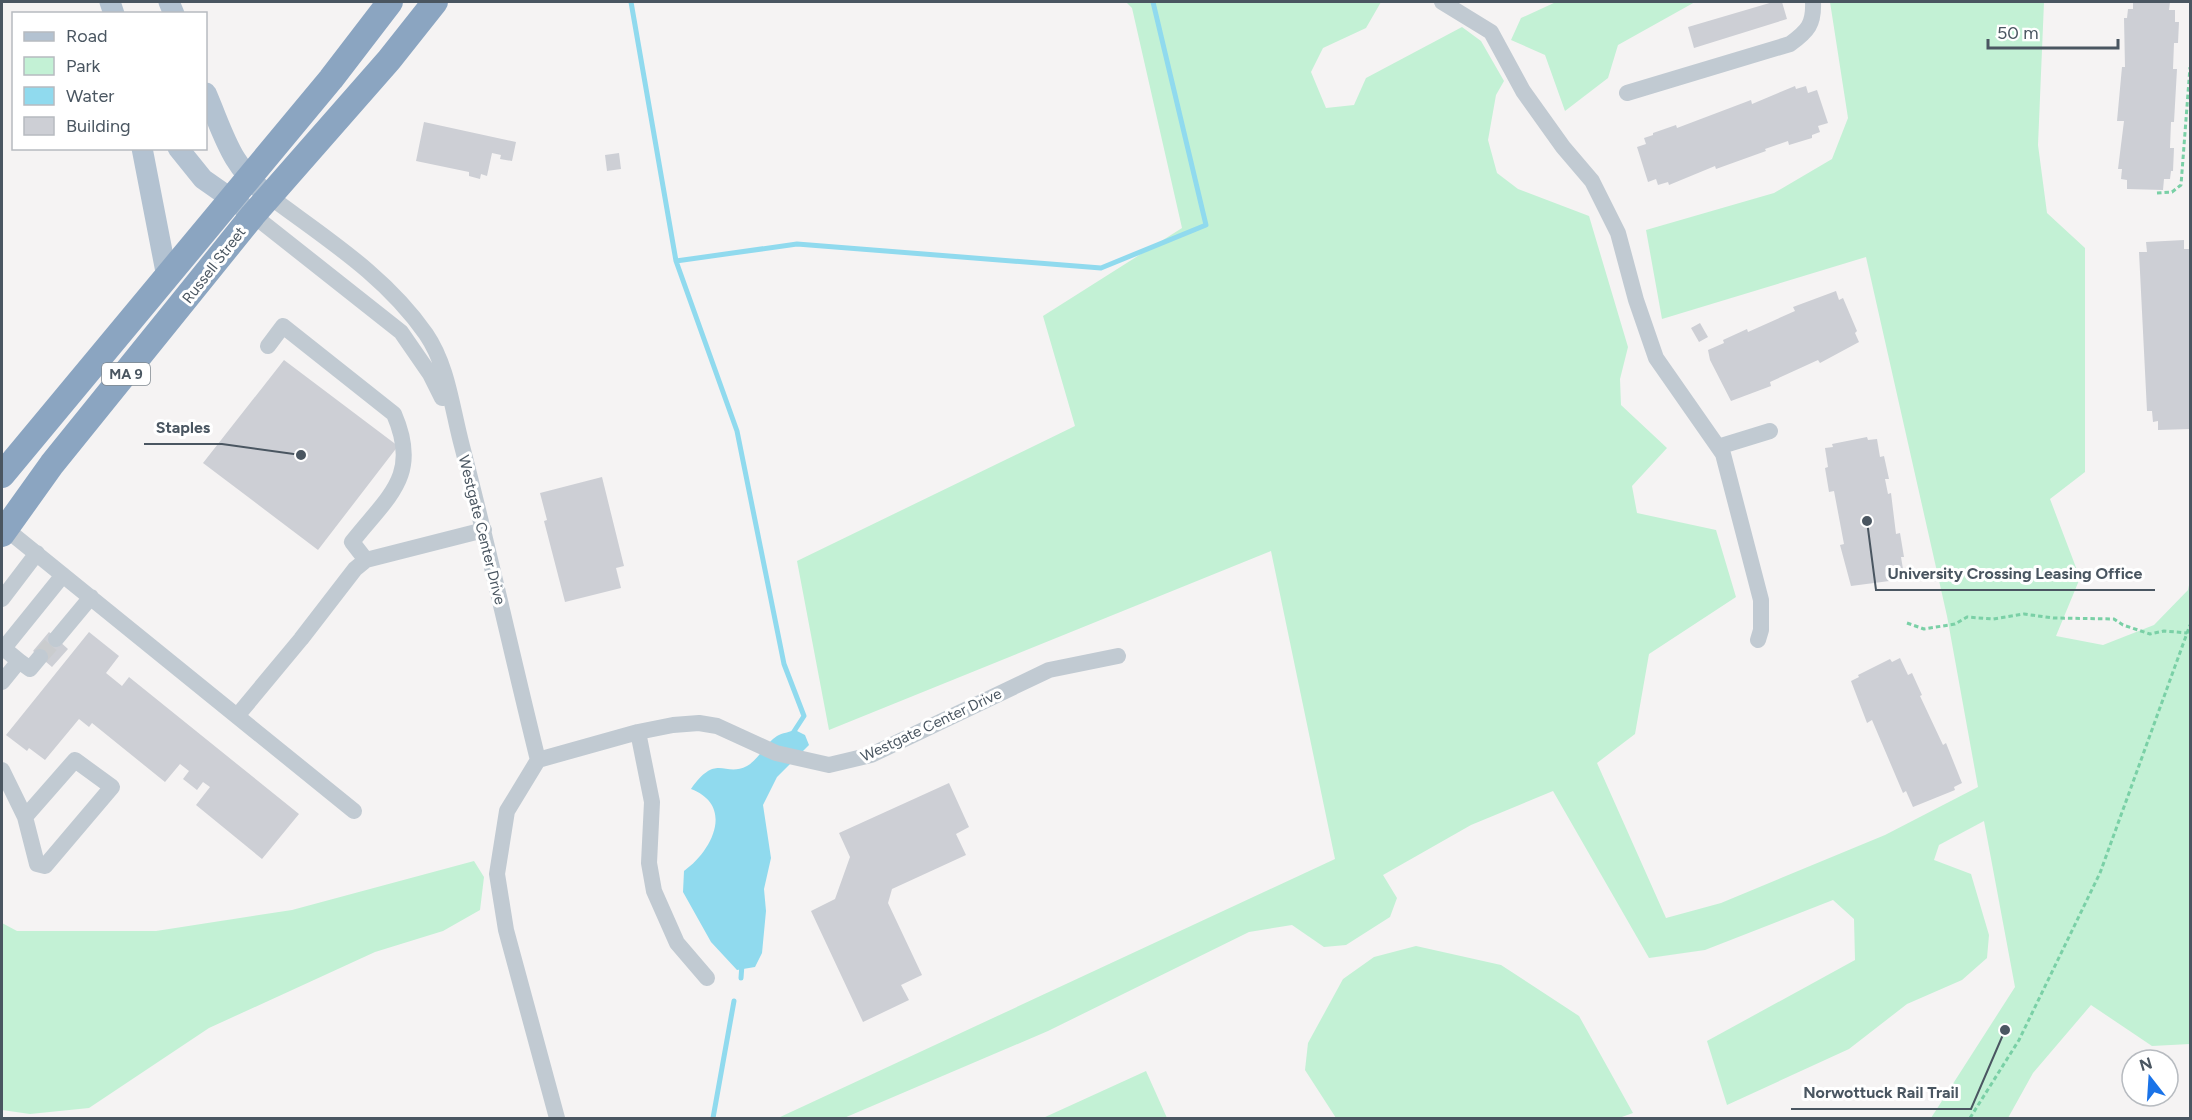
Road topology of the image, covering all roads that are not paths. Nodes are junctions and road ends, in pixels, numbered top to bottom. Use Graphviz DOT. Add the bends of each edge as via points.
graph roads {
  1 [pos="390,2"];
  2 [pos="435,2"];
  3 [pos="1442,2"];
  4 [pos="1813,2"];
  5 [pos="1627,93"];
  6 [pos="207,95"];
  7 [pos="142,150"];
  8 [pos="180,150"];
  9 [pos="240,189"];
  10 [pos="261,205"];
  11 [pos="166,277"];
  12 [pos="268,346"];
  13 [pos="1770,431"];
  14 [pos="461,443"];
  15 [pos="1718,447"];
  16 [pos="2,475"];
  17 [pos="484,530"];
  18 [pos="4,532"];
  19 [pos="37,554"];
  20 [pos="366,560"];
  21 [pos="63,575"];
  22 [pos="91,597"];
  23 [pos="2,599"];
  24 [pos="56,639"];
  25 [pos="1758,640"];
  26 [pos="3,647"];
  27 [pos="40,657"];
  28 [pos="1118,657"];
  29 [pos="19,661"];
  30 [pos="2,682"];
  31 [pos="237,716"];
  32 [pos="638,732"];
  33 [pos="538,760"];
  34 [pos="2,770"];
  35 [pos="354,811"];
  36 [pos="25,817"];
  37 [pos="706,978"];
  38 [pos="557,1119"];
  1 -- 9 [label="highway, Russell Street / MA 9"];
  2 -- 10 [label="highway, Russell Street / MA 9"];
  3 -- 15 [label="street" via="1491,32 1523,91 1592,181 1618,233 1656,358"];
  4 -- 5 [label="street" via="1814,19 1803,35 1790,44"];
  6 -- 9 [label="main road" via="236,164"];
  7 -- 11 [label="main road"];
  8 -- 9 [label="main road" via="203,179"];
  9 -- 10 [label="main road"];
  9 -- 11 [label="highway, Russell Street / MA 9"];
  10 -- 14 [label="street, Westgate Center Drive" via="400,332 430,374"];
  10 -- 14 [label="street, Westgate Center Drive" via="343,249 410,312 436,351"];
  10 -- 18 [label="highway, Russell Street / MA 9" via="52,464"];
  11 -- 16 [label="highway, Russell Street / MA 9"];
  12 -- 20 [label="street" via="282,326 393,414 402,433 405,460 395,487 351,542"];
  13 -- 15 [label="street"];
  14 -- 17 [label="street, Westgate Center Drive"];
  15 -- 25 [label="street" via="1761,600"];
  17 -- 20 [label="street"];
  17 -- 33 [label="street, Westgate Center Drive"];
  18 -- 19 [label="street"];
  19 -- 21 [label="street"];
  19 -- 23 [label="street"];
  20 -- 31 [label="street"];
  21 -- 22 [label="street"];
  21 -- 26 [label="street"];
  22 -- 24 [label="street"];
  22 -- 31 [label="street"];
  26 -- 29 [label="street"];
  27 -- 29 [label="street" via="30,669"];
  28 -- 32 [label="street, Westgate Center Drive" via="1049,670 871,755 829,765 776,753 717,726 699,723"];
  29 -- 30 [label="street"];
  31 -- 35 [label="street"];
  32 -- 33 [label="street, Westgate Center Drive"];
  32 -- 37 [label="street" via="652,802 649,863 654,891 677,943"];
  33 -- 38 [label="street" via="507,811 497,874 506,930"];
  34 -- 36 [label="street"];
  36 -- 36 [label="street" via="37,864 45,866 112,786 75,760"];
}
